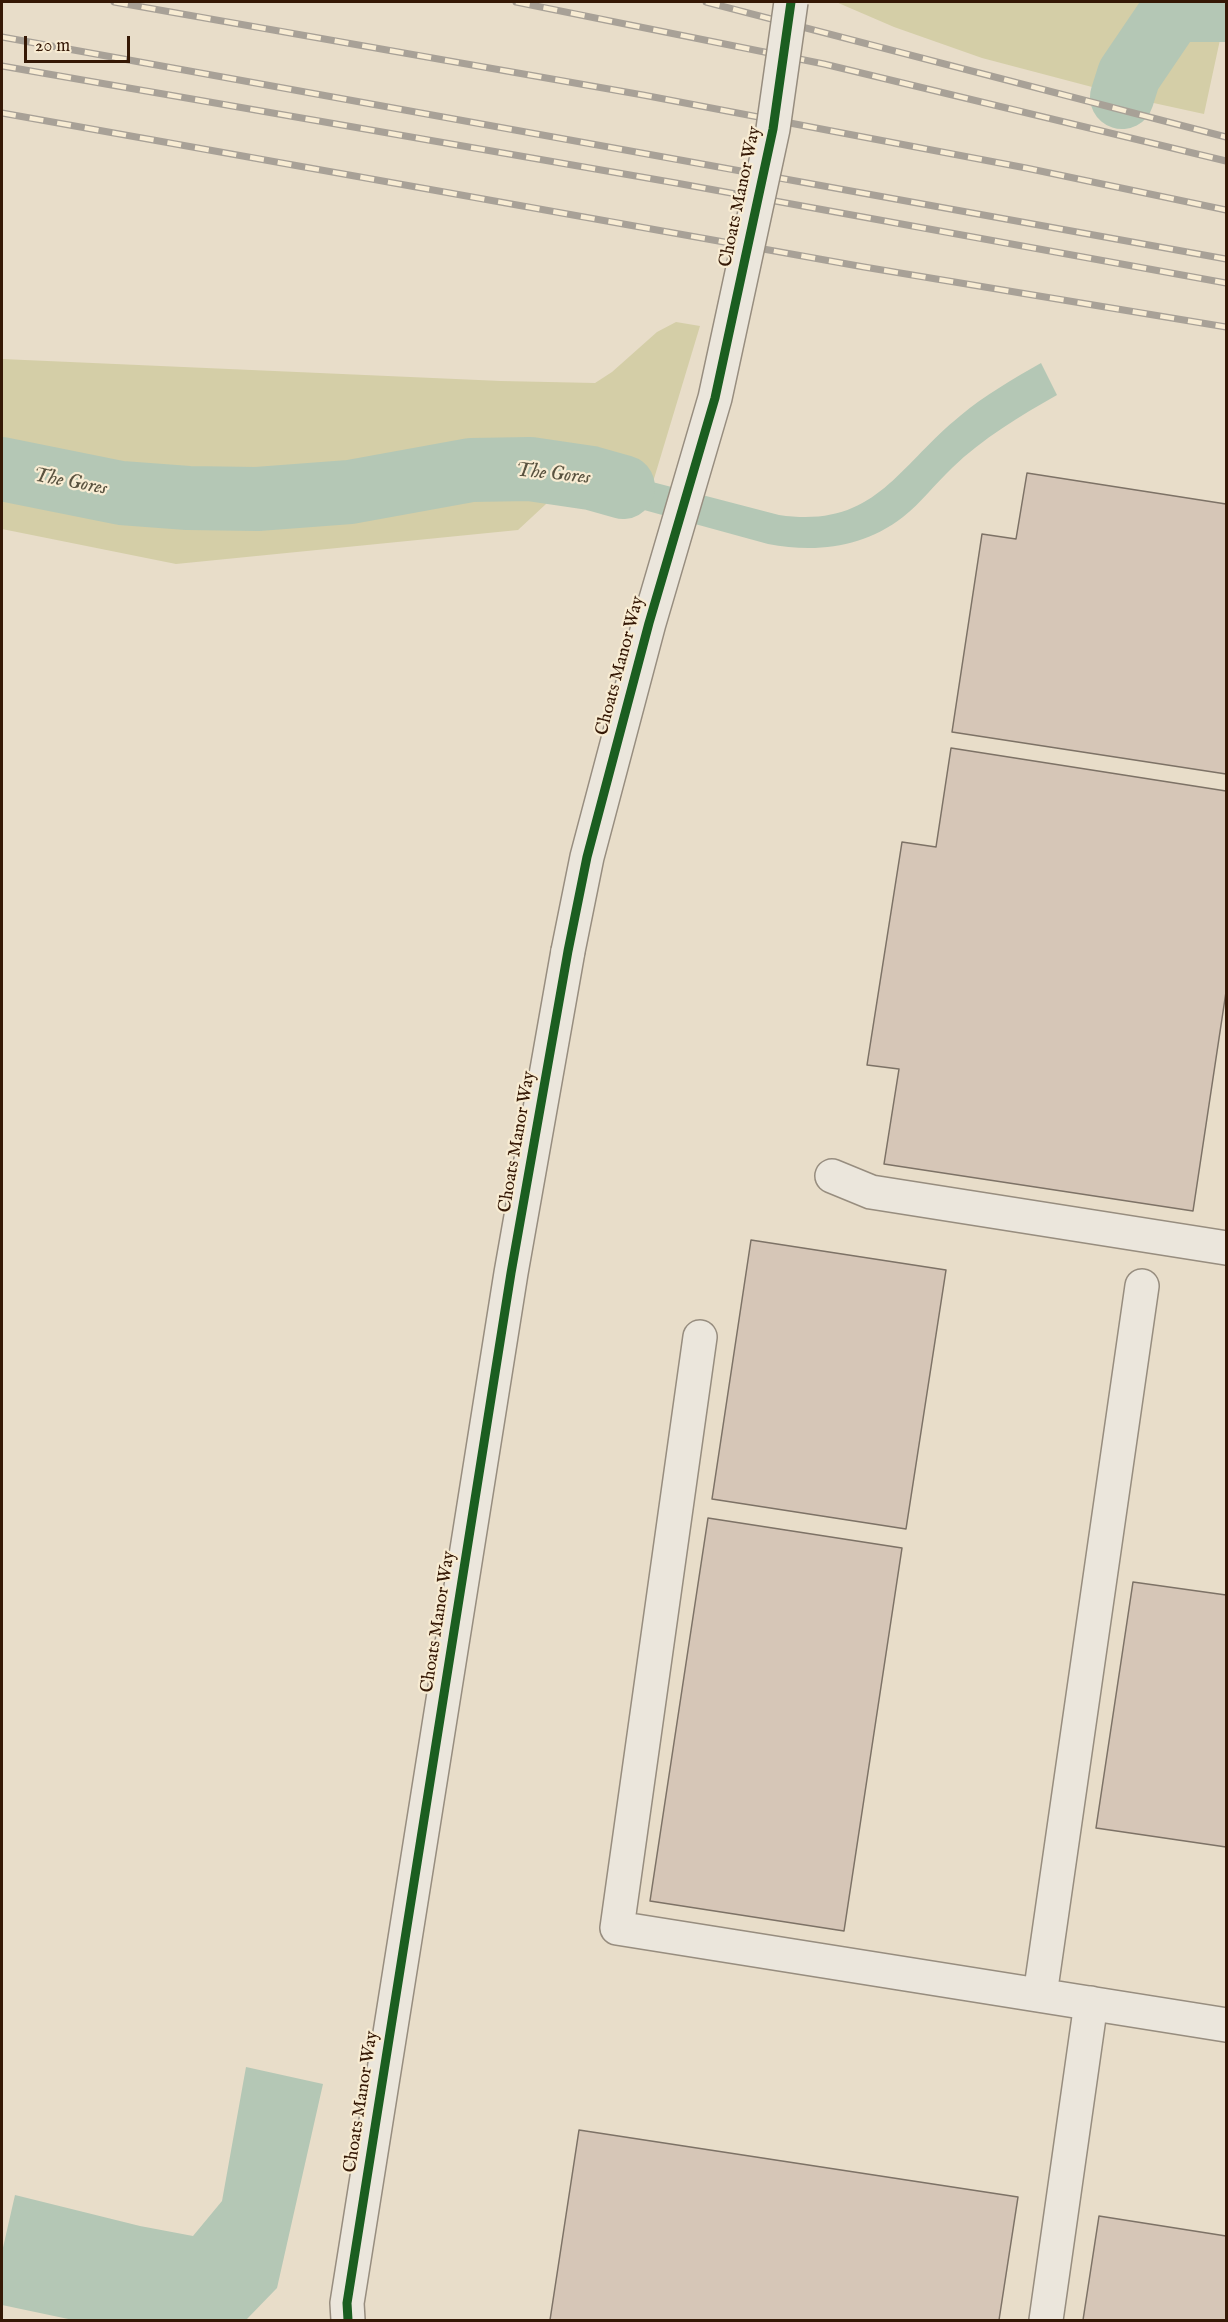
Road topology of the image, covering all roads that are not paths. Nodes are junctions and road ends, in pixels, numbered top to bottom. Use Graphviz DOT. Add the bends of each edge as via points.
graph roads {
  1 [pos="791,2"];
  2 [pos="832,1176"];
  3 [pos="1227,1248"];
  4 [pos="1142,1286"];
  5 [pos="700,1337"];
  6 [pos="1040,1995"];
  7 [pos="1091,2003"];
  8 [pos="1227,2025"];
  9 [pos="344,2315"];
  10 [pos="1046,2320"];
  1 -- 9 [label="street, Choats Manor Way, bridge" via="772,129 719,377 590,846 568,951 509,1284"];
  2 -- 3 [label="street" via="871,1192"];
  4 -- 6 [label="street"];
  5 -- 6 [label="street" via="617,1928"];
  6 -- 7 [label="street"];
  7 -- 8 [label="street"];
  7 -- 10 [label="street"];
}
